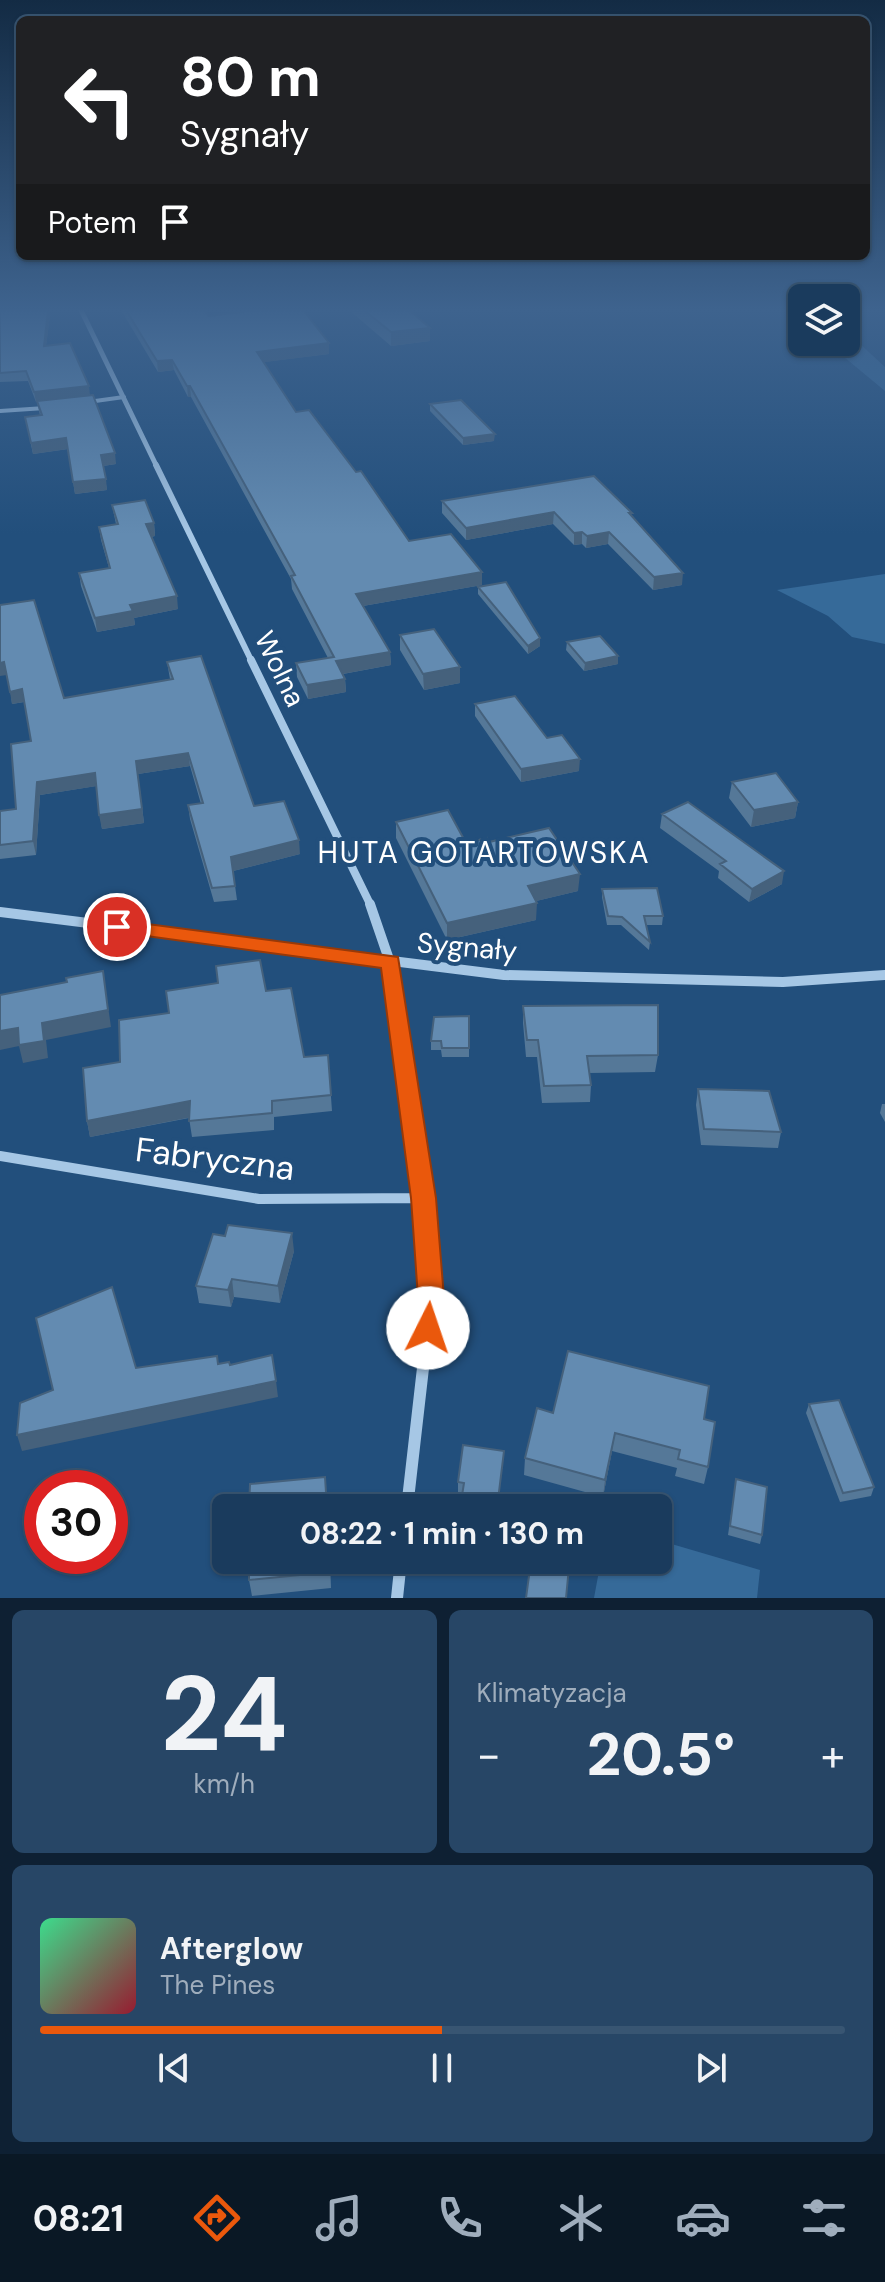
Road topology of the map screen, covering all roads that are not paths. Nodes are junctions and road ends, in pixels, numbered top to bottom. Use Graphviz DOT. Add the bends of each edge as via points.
graph roads {
  1 [pos="118,385"];
  2 [pos="124,397"];
  3 [pos="85,403"];
  4 [pos="56,407"];
  5 [pos="0,411"];
  6 [pos="0,912"];
  7 [pos="390,962"];
  8 [pos="885,975"];
  9 [pos="0,1156"];
  10 [pos="423,1198"];
  11 [pos="409,1494"];
  12 [pos="400,1574"];
  13 [pos="397,1598"];
  1 -- 2 [label="street, Wolna"];
  2 -- 3 [label="lane"];
  2 -- 7 [label="street, Wolna" via="377,919"];
  4 -- 5 [label="lane"];
  6 -- 7 [label="street, Sygnały"];
  7 -- 8 [label="street, Sygnały" via="504,975 783,982"];
  7 -- 10 [label="street"];
  9 -- 10 [label="street, Fabryczna" via="259,1199"];
  10 -- 11 [label="street" via="431,1298"];
  12 -- 13 [label="street"];
}
